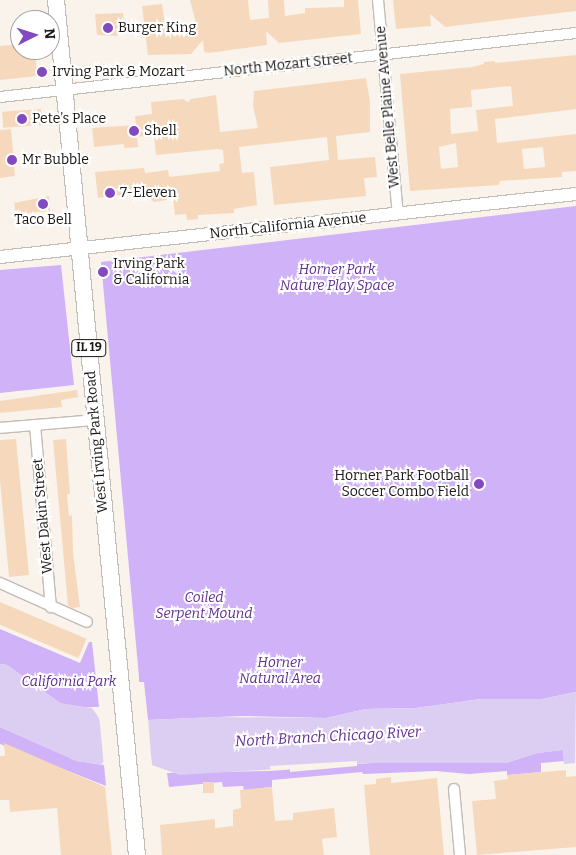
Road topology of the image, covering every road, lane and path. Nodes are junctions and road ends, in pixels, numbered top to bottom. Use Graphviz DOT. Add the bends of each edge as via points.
graph roads {
  1 [pos="56,0"];
  2 [pos="378,0"];
  3 [pos="576,33"];
  4 [pos="383,55"];
  5 [pos="65,90"];
  6 [pos="0,97"];
  7 [pos="576,194"];
  8 [pos="398,214"];
  9 [pos="79,249"];
  10 [pos="0,257"];
  11 [pos="95,420"];
  12 [pos="35,425"];
  13 [pos="0,428"];
  14 [pos="0,583"];
  15 [pos="51,607"];
  16 [pos="87,622"];
  17 [pos="454,789"];
  18 [pos="137,855"];
  19 [pos="460,855"];
  1 -- 5 [label="main road, West Irving Park Road / IL 19"];
  2 -- 4 [label="street, West Belle Plaine Avenue"];
  3 -- 4 [label="street, North Mozart Street"];
  4 -- 5 [label="street, North Mozart Street"];
  4 -- 8 [label="street, West Belle Plaine Avenue"];
  5 -- 6 [label="street, North Mozart Street"];
  5 -- 9 [label="main road, West Irving Park Road / IL 19"];
  7 -- 8 [label="street, North California Avenue"];
  8 -- 9 [label="street, North California Avenue"];
  9 -- 10 [label="street, North California Avenue"];
  9 -- 11 [label="main road, West Irving Park Road / IL 19"];
  11 -- 12 [label="street"];
  11 -- 18 [label="main road, West Irving Park Road / IL 19"];
  12 -- 13 [label="street"];
  12 -- 15 [label="street, West Dakin Street"];
  14 -- 15 [label="street"];
  15 -- 16 [label="street"];
  17 -- 19 [label="street"];
}
